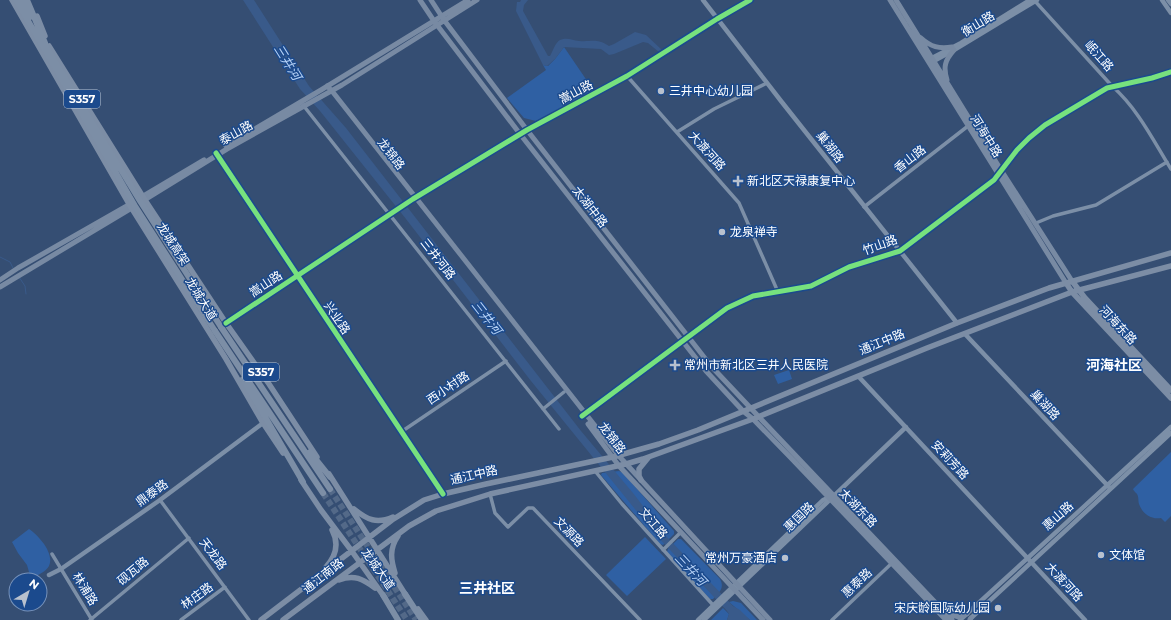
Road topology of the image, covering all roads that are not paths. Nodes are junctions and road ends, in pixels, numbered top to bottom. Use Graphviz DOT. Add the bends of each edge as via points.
graph roads {
  1 [pos="12,0"];
  2 [pos="16,0"];
  3 [pos="20,0"];
  4 [pos="27,0"];
  5 [pos="420,0"];
  6 [pos="431,0"];
  7 [pos="468,0"];
  8 [pos="477,0"];
  9 [pos="703,0"];
  10 [pos="750,0"];
  11 [pos="890,0"];
  12 [pos="896,0"];
  13 [pos="1034,0"];
  14 [pos="1162,0"];
  15 [pos="1168,0"];
  16 [pos="1171,4"];
  17 [pos="1171,13"];
  18 [pos="443,18"];
  19 [pos="717,19"];
  20 [pos="435,23"];
  21 [pos="916,33"];
  22 [pos="46,43"];
  23 [pos="953,49"];
  24 [pos="930,61"];
  25 [pos="1171,72"];
  26 [pos="627,76"];
  27 [pos="766,83"];
  28 [pos="327,86"];
  29 [pos="1112,86"];
  30 [pos="951,90"];
  31 [pos="329,93"];
  32 [pos="300,102"];
  33 [pos="304,107"];
  34 [pos="968,126"];
  35 [pos="527,130"];
  36 [pos="677,132"];
  37 [pos="520,134"];
  38 [pos="217,154"];
  39 [pos="1167,162"];
  40 [pos="1171,169"];
  41 [pos="1000,172"];
  42 [pos="144,198"];
  43 [pos="413,199"];
  44 [pos="130,206"];
  45 [pos="864,207"];
  46 [pos="390,214"];
  47 [pos="1036,223"];
  48 [pos="900,251"];
  49 [pos="1171,254"];
  50 [pos="1171,266"];
  51 [pos="14,275"];
  52 [pos="297,276"];
  53 [pos="0,280"];
  54 [pos="1072,281"];
  55 [pos="1066,283"];
  56 [pos="0,287"];
  57 [pos="1075,291"];
  58 [pos="778,292"];
  59 [pos="957,323"];
  60 [pos="223,325"];
  61 [pos="215,331"];
  62 [pos="965,334"];
  63 [pos="688,337"];
  64 [pos="682,342"];
  65 [pos="506,361"];
  66 [pos="858,377"];
  67 [pos="1171,390"];
  68 [pos="564,392"];
  69 [pos="1171,398"];
  70 [pos="543,408"];
  71 [pos="751,408"];
  72 [pos="743,411"];
  73 [pos="584,415"];
  74 [pos="756,418"];
  75 [pos="263,423"];
  76 [pos="906,427"];
  77 [pos="1171,427"];
  78 [pos="559,429"];
  79 [pos="401,432"];
  80 [pos="1171,433"];
  81 [pos="616,456"];
  82 [pos="646,458"];
  83 [pos="626,464"];
  84 [pos="619,466"];
  85 [pos="598,471"];
  86 [pos="330,477"];
  87 [pos="641,480"];
  88 [pos="303,482"];
  89 [pos="1109,487"];
  90 [pos="330,489"];
  91 [pos="323,493"];
  92 [pos="443,494"];
  93 [pos="490,494"];
  94 [pos="831,497"];
  95 [pos="160,500"];
  96 [pos="348,504"];
  97 [pos="321,510"];
  98 [pos="408,510"];
  99 [pos="403,530"];
  100 [pos="681,532"];
  101 [pos="188,538"];
  102 [pos="370,538"];
  103 [pos="664,549"];
  104 [pos="352,550"];
  105 [pos="377,550"];
  106 [pos="52,554"];
  107 [pos="1027,557"];
  108 [pos="360,562"];
  109 [pos="894,562"];
  110 [pos="1031,562"];
  111 [pos="61,569"];
  112 [pos="49,575"];
  113 [pos="315,579"];
  114 [pos="397,579"];
  115 [pos="225,587"];
  116 [pos="735,587"];
  117 [pos="326,588"];
  118 [pos="382,593"];
  119 [pos="405,594"];
  120 [pos="716,604"];
  121 [pos="945,612"];
  122 [pos="967,614"];
  123 [pos="970,619"];
  124 [pos="91,620"];
  125 [pos="181,620"];
  126 [pos="249,620"];
  127 [pos="261,620"];
  128 [pos="283,620"];
  129 [pos="394,620"];
  130 [pos="399,620"];
  131 [pos="418,620"];
  132 [pos="422,620"];
  133 [pos="426,620"];
  134 [pos="640,620"];
  135 [pos="698,620"];
  136 [pos="704,620"];
  137 [pos="763,620"];
  138 [pos="770,620"];
  139 [pos="832,620"];
  140 [pos="946,620"];
  141 [pos="952,620"];
  142 [pos="960,620"];
  143 [pos="1085,620"];
  1 -- 44 [label="main road, 龙城大道 / S357"];
  2 -- 61 [label="highway, 龙城高架, bridge" via="135,206"];
  3 -- 22 [label="highway, 龙城高架, bridge"];
  4 -- 22 [label="highway, bridge"];
  5 -- 20 [label="main road, 太湖中路"];
  6 -- 18 [label="main road"];
  7 -- 18 [label="main road"];
  8 -- 18 [label="main road"];
  9 -- 19 [label="street, 巢湖路"];
  10 -- 19 [label="street, 嵩山路"];
  11 -- 24 [label="main road, 河海中路"];
  12 -- 21 [label="main road, 河海中路"];
  13 -- 23 [label="street, 衡山路"];
  13 -- 29 [label="street, 岷江路"];
  14 -- 17 [label="street"];
  15 -- 16 [label="street"];
  18 -- 20 [label="main road"];
  18 -- 35 [label="main road, 太湖中路"];
  19 -- 26 [label="street, 嵩山路"];
  19 -- 27 [label="street, 巢湖路"];
  20 -- 28 [label="main road"];
  20 -- 31 [label="main road"];
  20 -- 37 [label="main road, 太湖中路"];
  21 -- 23 [label="main road" via="935,47"];
  21 -- 24 [label="main road, 河海中路"];
  22 -- 42 [label="main road, 龙城大道 / S357"];
  22 -- 60 [label="highway, 龙城高架, bridge" via="140,201"];
  23 -- 24 [label="street, 衡山路"];
  23 -- 30 [label="main road" via="944,65"];
  24 -- 30 [label="main road, 河海中路"];
  24 -- 34 [label="main road, 河海中路"];
  25 -- 29 [label="street, 竹山路"];
  26 -- 35 [label="street, 嵩山路"];
  26 -- 36 [label="street, 大渡河路"];
  27 -- 36 [label="street" via="714,109"];
  27 -- 45 [label="street, 巢湖路"];
  28 -- 31 [label="main road, 龙锦路"];
  28 -- 32 [label="main road, 泰山路"];
  29 -- 39 [label="street, 岷江路" via="1137,113"];
  29 -- 41 [label="street, 竹山路" via="1045,125 1021,146"];
  30 -- 41 [label="main road, 河海中路"];
  31 -- 33 [label="main road, 泰山路"];
  31 -- 43 [label="main road, 龙锦路"];
  32 -- 33 [label="street, 三井河路"];
  32 -- 38 [label="main road, 泰山路"];
  33 -- 38 [label="main road, 泰山路"];
  33 -- 46 [label="street, 三井河路"];
  34 -- 41 [label="main road, 河海中路"];
  34 -- 45 [label="street, 香山路"];
  35 -- 37 [label="street, 嵩山路"];
  35 -- 63 [label="main road, 太湖中路"];
  36 -- 58 [label="street, 大渡河路" via="739,202"];
  37 -- 43 [label="street, 嵩山路"];
  37 -- 64 [label="main road, 太湖中路"];
  38 -- 42 [label="main road, 泰山路"];
  38 -- 52 [label="street, 兴业路"];
  39 -- 40 [label="street, 岷江路"];
  39 -- 47 [label="street" via="1096,205"];
  41 -- 47 [label="main road, 河海中路"];
  41 -- 48 [label="street, 竹山路" via="994,180"];
  41 -- 55 [label="main road, 河海中路"];
  42 -- 44 [label="main road, 泰山路"];
  42 -- 60 [label="main road, 龙城大道 / S357"];
  43 -- 46 [label="street, 嵩山路"];
  43 -- 68 [label="main road, 龙锦路"];
  43 -- 73 [label="main road, 龙锦路"];
  44 -- 51 [label="main road, 泰山路" via="21,274"];
  44 -- 51 [label="main road, 泰山路" via="18,268"];
  44 -- 75 [label="main road, 龙城大道 / S357"];
  45 -- 48 [label="street, 巢湖路"];
  46 -- 52 [label="street, 嵩山路"];
  46 -- 65 [label="street, 三井河路"];
  47 -- 54 [label="main road, 河海中路"];
  48 -- 58 [label="street, 竹山路" via="849,266 811,286"];
  48 -- 59 [label="street, 巢湖路"];
  49 -- 54 [label="main road, 通江中路"];
  50 -- 57 [label="main road, 通江中路"];
  51 -- 53 [label="main road, 泰山路"];
  51 -- 56 [label="main road, 泰山路"];
  52 -- 60 [label="street, 嵩山路"];
  52 -- 79 [label="street, 兴业路"];
  54 -- 55 [label="main road, 通江中路"];
  54 -- 57 [label="main road, 河海东路"];
  55 -- 57 [label="main road, 河海东路"];
  55 -- 59 [label="main road, 通江中路"];
  57 -- 62 [label="main road, 通江中路"];
  57 -- 67 [label="main road, 河海东路"];
  57 -- 69 [label="main road, 河海东路"];
  58 -- 63 [label="street, 竹山路" via="753,296 727,308"];
  59 -- 71 [label="main road, 通江中路"];
  60 -- 86 [label="highway" via="314,458"];
  60 -- 90 [label="highway, 龙城高架"];
  61 -- 88 [label="highway"];
  61 -- 91 [label="highway, 龙城高架"];
  62 -- 66 [label="main road, 通江中路"];
  62 -- 89 [label="street, 巢湖路"];
  63 -- 64 [label="street, 竹山路"];
  63 -- 71 [label="main road, 太湖中路" via="711,366"];
  64 -- 72 [label="main road, 太湖中路"];
  64 -- 73 [label="street, 竹山路"];
  65 -- 70 [label="street, 三井河路"];
  65 -- 79 [label="street, 西小村路"];
  66 -- 74 [label="main road, 通江中路"];
  66 -- 76 [label="street, 安莉芳路"];
  68 -- 70 [label="street"];
  68 -- 73 [label="main road, 龙锦路"];
  70 -- 78 [label="street, 三井河路"];
  71 -- 72 [label="main road, 通江中路"];
  71 -- 74 [label="main road, 太湖东路"];
  72 -- 74 [label="main road, 太湖中路"];
  72 -- 81 [label="main road, 通江中路" via="665,442"];
  73 -- 81 [label="main road, 龙锦路"];
  74 -- 82 [label="main road, 通江中路"];
  74 -- 94 [label="main road, 太湖东路"];
  75 -- 88 [label="main road, 龙城大道 / S357"];
  75 -- 95 [label="street, 鼎泰路"];
  76 -- 94 [label="street, 惠国路"];
  76 -- 107 [label="street, 安莉芳路"];
  77 -- 89 [label="street, 惠山路"];
  79 -- 92 [label="street, 兴业路"];
  80 -- 89 [label="street, 惠山路"];
  81 -- 83 [label="main road, 龙锦路"];
  81 -- 84 [label="main road, 龙锦路"];
  81 -- 92 [label="main road, 通江中路"];
  82 -- 83 [label="main road, 通江中路"];
  82 -- 87 [label="main road" via="639,469"];
  83 -- 84 [label="main road"];
  83 -- 87 [label="main road, 龙锦路"];
  84 -- 85 [label="main road, 通江中路"];
  84 -- 100 [label="main road, 龙锦路"];
  85 -- 93 [label="main road, 通江中路"];
  85 -- 103 [label="street, 文江路"];
  86 -- 96 [label="main road, 龙城大道"];
  87 -- 116 [label="main road, 龙锦路"];
  88 -- 97 [label="main road, 龙城大道 / S357"];
  89 -- 107 [label="street, 惠山路" via="1103,488"];
  89 -- 110 [label="street, 惠山路"];
  92 -- 98 [label="main road, 通江中路" via="424,500"];
  93 -- 99 [label="main road, 通江中路" via="436,511"];
  93 -- 134 [label="street, 文源路" via="495,513 508,527 528,508 533,508"];
  94 -- 109 [label="main road, 太湖东路"];
  94 -- 116 [label="street, 惠国路"];
  95 -- 101 [label="street, 天龙路"];
  95 -- 111 [label="street, 鼎泰路"];
  96 -- 98 [label="main road" via="364,517 383,521"];
  96 -- 102 [label="main road, 龙城大道"];
  97 -- 104 [label="main road, 龙城大道 / S357"];
  97 -- 113 [label="main road" via="336,543 332,559"];
  98 -- 102 [label="main road, 通江中路"];
  99 -- 105 [label="main road, 通江中路"];
  99 -- 114 [label="main road" via="394,542 391,555"];
  100 -- 103 [label="street"];
  100 -- 116 [label="main road, 龙锦路"];
  101 -- 115 [label="street, 天龙路"];
  101 -- 124 [label="street, 砚瓦路"];
  102 -- 104 [label="main road, 通江中路"];
  102 -- 105 [label="main road, 龙城大道"];
  103 -- 120 [label="street, 文江路"];
  104 -- 108 [label="main road, 龙城大道 / S357"];
  104 -- 113 [label="main road, 通江南路"];
  105 -- 108 [label="main road, 通江南路"];
  105 -- 114 [label="main road, 龙城大道"];
  106 -- 111 [label="street, 林浦路"];
  107 -- 110 [label="street, 大渡河路"];
  107 -- 122 [label="street, 惠山路"];
  108 -- 117 [label="main road, 通江南路"];
  108 -- 118 [label="main road, 龙城大道 / S357"];
  109 -- 121 [label="main road, 太湖东路"];
  109 -- 139 [label="street, 惠泰路"];
  109 -- 140 [label="main road, 太湖东路"];
  110 -- 123 [label="street, 惠山路"];
  110 -- 143 [label="street, 大渡河路"];
  111 -- 112 [label="street, 鼎泰路"];
  111 -- 124 [label="street, 林浦路"];
  113 -- 127 [label="main road, 通江南路"];
  114 -- 119 [label="main road"];
  115 -- 125 [label="street, 林庄路"];
  115 -- 126 [label="street, 天龙路"];
  116 -- 120 [label="street, 惠国路"];
  116 -- 137 [label="main road, 龙锦路"];
  116 -- 138 [label="main road, 龙锦路"];
  117 -- 118 [label="main road" via="348,576 361,579"];
  117 -- 128 [label="main road, 通江南路"];
  118 -- 129 [label="main road, 龙城大道"];
  118 -- 130 [label="highway"];
  119 -- 131 [label="main road, 龙城大道"];
  119 -- 132 [label="highway"];
  119 -- 133 [label="main road"];
  120 -- 135 [label="street"];
  120 -- 136 [label="street"];
  121 -- 122 [label="main road" via="959,617"];
  121 -- 141 [label="main road, 太湖东路"];
  122 -- 142 [label="street, 惠山路"];
}
